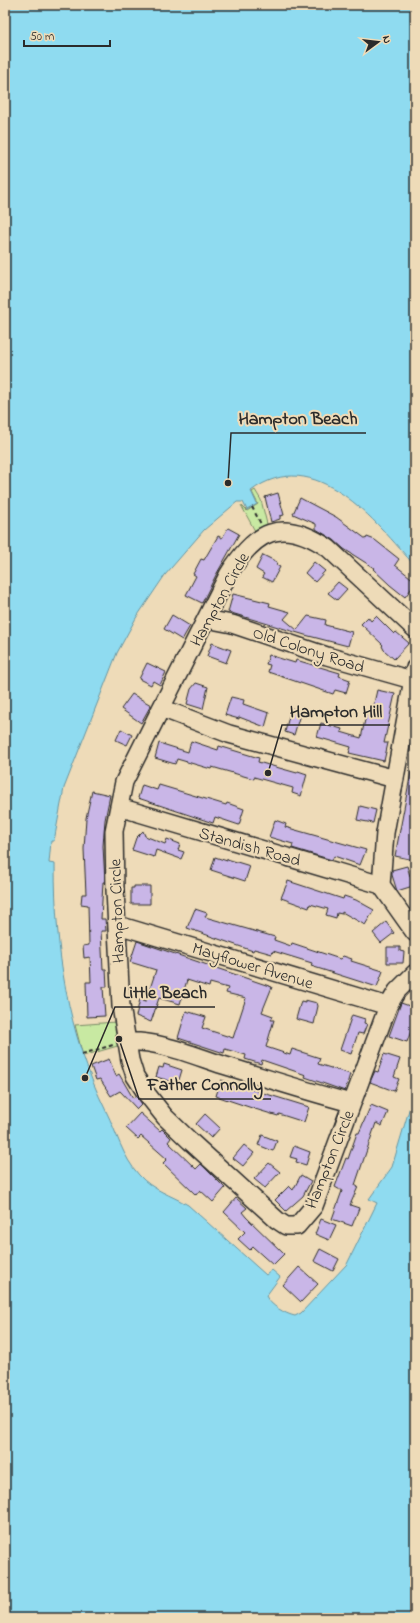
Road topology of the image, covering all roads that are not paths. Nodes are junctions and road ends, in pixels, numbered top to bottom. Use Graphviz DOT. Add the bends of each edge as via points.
graph roads {
  1 [pos="206,619"];
  2 [pos="415,629"];
  3 [pos="413,674"];
  4 [pos="161,708"];
  5 [pos="395,779"];
  6 [pos="119,807"];
  7 [pos="381,885"];
  8 [pos="118,925"];
  9 [pos="415,933"];
  10 [pos="415,972"];
  11 [pos="388,1006"];
  12 [pos="126,1042"];
  13 [pos="352,1103"];
  1 -- 2 [label="street, Hampton Circle" via="228,575 246,548 265,535 289,532 302,534 328,548"];
  1 -- 3 [label="street, Old Colony Road" via="232,624 327,656"];
  1 -- 4 [label="street, Hampton Circle"];
  3 -- 5 [label="street"];
  4 -- 5 [label="street" via="229,734"];
  4 -- 6 [label="street, Hampton Circle" via="124,782"];
  5 -- 7 [label="street" via="385,833"];
  6 -- 7 [label="street, Standish Road"];
  6 -- 8 [label="street, Hampton Circle" via="114,831"];
  7 -- 9 [label="street"];
  8 -- 11 [label="street, Mayflower Avenue"];
  8 -- 12 [label="street, Hampton Circle" via="120,1006"];
  10 -- 11 [label="street, Hampton Circle" via="397,991"];
  11 -- 13 [label="street, Hampton Circle"];
  12 -- 13 [label="street" via="139,1041 190,1054"];
  12 -- 13 [label="street, Hampton Circle" via="135,1076 165,1117 286,1226 296,1226 314,1206"];
}
